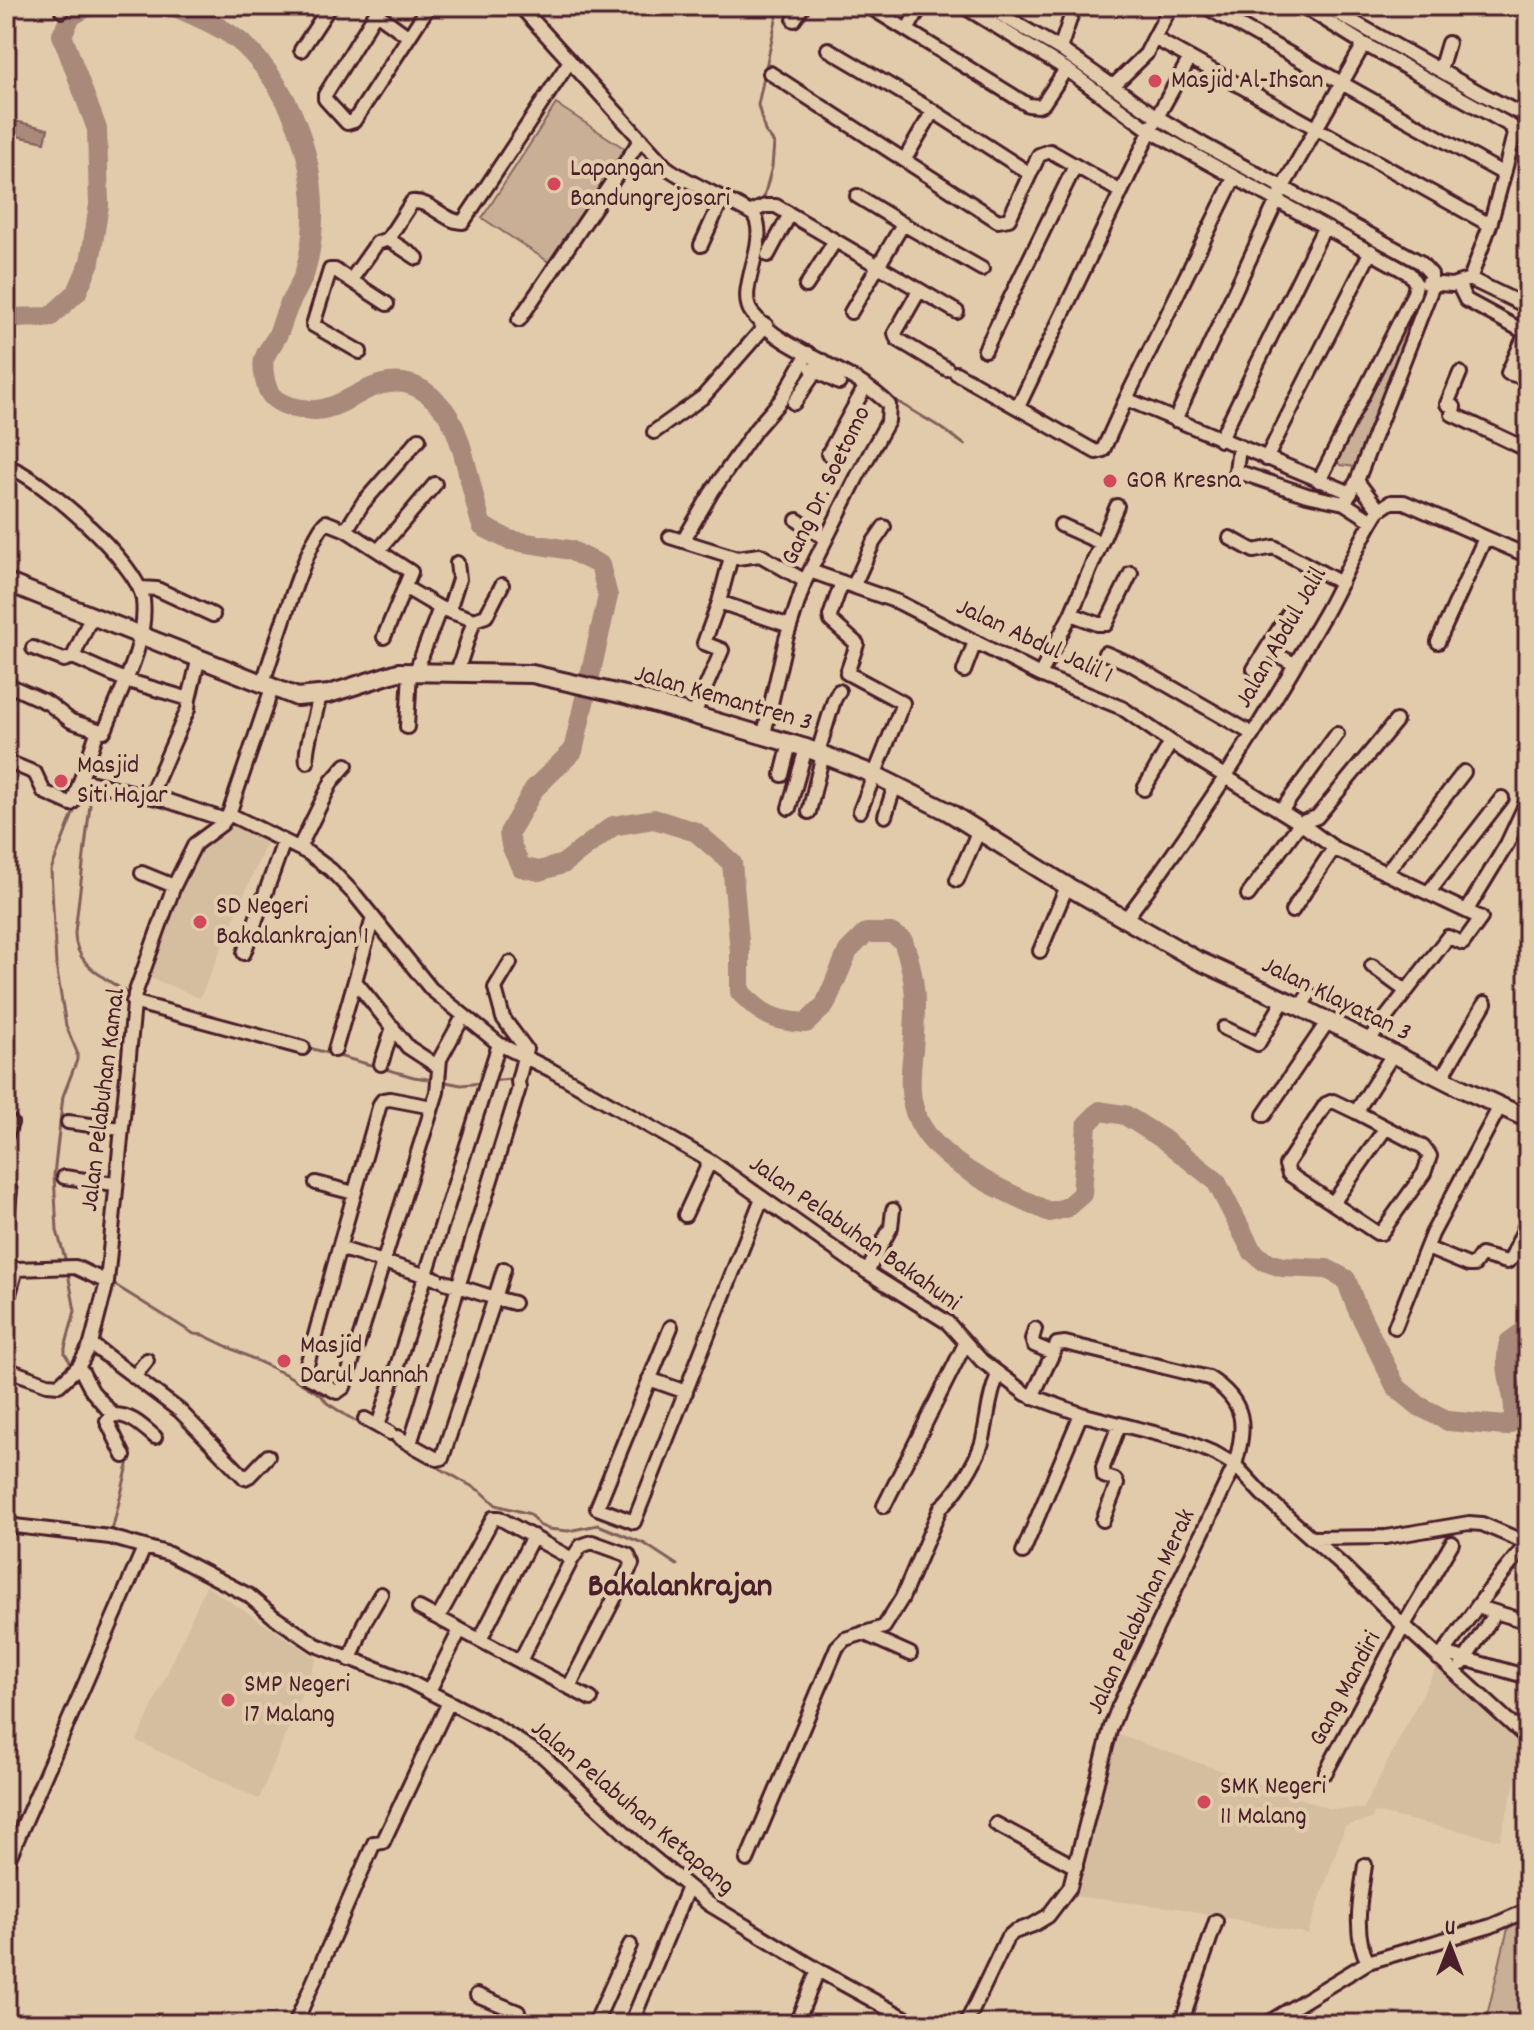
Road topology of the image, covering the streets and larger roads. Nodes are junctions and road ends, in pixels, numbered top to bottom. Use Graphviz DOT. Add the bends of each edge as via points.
graph roads {
  1 [pos="330,6"];
  2 [pos="429,6"];
  3 [pos="520,6"];
  4 [pos="803,6"];
  5 [pos="868,6"];
  6 [pos="921,6"];
  7 [pos="963,6"];
  8 [pos="986,6"];
  9 [pos="1171,6"];
  10 [pos="1204,6"];
  11 [pos="1303,6"];
  12 [pos="1325,6"];
  13 [pos="1073,7"];
  14 [pos="378,10"];
  15 [pos="794,20"];
  16 [pos="907,30"];
  17 [pos="409,37"];
  18 [pos="1154,38"];
  19 [pos="1448,43"];
  20 [pos="1364,44"];
  21 [pos="828,49"];
  22 [pos="1060,49"];
  23 [pos="301,50"];
  24 [pos="1190,58"];
  25 [pos="570,61"];
  26 [pos="1075,70"];
  27 [pos="1440,70"];
  28 [pos="770,73"];
  29 [pos="1341,83"];
  30 [pos="1114,85"];
  31 [pos="933,111"];
  32 [pos="1528,115"];
  33 [pos="1157,117"];
  34 [pos="1315,127"];
  35 [pos="1151,131"];
  36 [pos="641,139"];
  37 [pos="1204,145"];
  38 [pos="1197,157"];
  39 [pos="905,159"];
  40 [pos="1075,166"];
  41 [pos="1029,173"];
  42 [pos="1504,174"];
  43 [pos="1234,178"];
  44 [pos="1283,187"];
  45 [pos="1121,192"];
  46 [pos="857,196"];
  47 [pos="722,199"];
  48 [pos="1278,203"];
  49 [pos="751,212"];
  50 [pos="790,214"];
  51 [pos="903,224"];
  52 [pos="1490,225"];
  53 [pos="1324,228"];
  54 [pos="388,239"];
  55 [pos="835,241"];
  56 [pos="701,245"];
  57 [pos="1371,251"];
  58 [pos="768,255"];
  59 [pos="417,258"];
  60 [pos="877,266"];
  61 [pos="982,269"];
  62 [pos="351,280"];
  63 [pos="1464,282"];
  64 [pos="1432,283"];
  65 [pos="1416,284"];
  66 [pos="806,286"];
  67 [pos="919,291"];
  68 [pos="387,304"];
  69 [pos="1528,307"];
  70 [pos="851,312"];
  71 [pos="957,312"];
  72 [pos="519,320"];
  73 [pos="766,325"];
  74 [pos="985,350"];
  75 [pos="360,352"];
  76 [pos="813,362"];
  77 [pos="1460,373"];
  78 [pos="1528,379"];
  79 [pos="839,383"];
  80 [pos="865,387"];
  81 [pos="1126,399"];
  82 [pos="794,403"];
  83 [pos="1018,407"];
  84 [pos="1175,420"];
  85 [pos="654,432"];
  86 [pos="419,439"];
  87 [pos="1220,440"];
  88 [pos="1239,448"];
  89 [pos="1528,450"];
  90 [pos="828,454"];
  91 [pos="1266,459"];
  92 [pos="6,466"];
  93 [pos="1319,481"];
  94 [pos="435,484"];
  95 [pos="1351,492"];
  96 [pos="1117,506"];
  97 [pos="1375,515"];
  98 [pos="797,520"];
  99 [pos="1061,525"];
  100 [pos="884,527"];
  101 [pos="346,530"];
  102 [pos="670,537"];
  103 [pos="1230,538"];
  104 [pos="1485,538"];
  105 [pos="826,539"];
  106 [pos="683,541"];
  107 [pos="1101,543"];
  108 [pos="379,550"];
  109 [pos="1528,556"];
  110 [pos="731,557"];
  111 [pos="457,563"];
  112 [pos="1131,573"];
  113 [pos="808,576"];
  114 [pos="6,582"];
  115 [pos="1341,583"];
  116 [pos="848,584"];
  117 [pos="502,585"];
  118 [pos="140,588"];
  119 [pos="406,588"];
  120 [pos="719,602"];
  121 [pos="444,609"];
  122 [pos="1289,613"];
  123 [pos="1071,614"];
  124 [pos="92,615"];
  125 [pos="213,615"];
  126 [pos="474,620"];
  127 [pos="790,626"];
  128 [pos="136,632"];
  129 [pos="384,637"];
  130 [pos="975,642"];
  131 [pos="1438,642"];
  132 [pos="33,648"];
  133 [pos="1267,649"];
  134 [pos="1105,653"];
  135 [pos="73,657"];
  136 [pos="199,657"];
  137 [pos="1294,664"];
  138 [pos="1254,669"];
  139 [pos="413,671"];
  140 [pos="964,671"];
  141 [pos="457,672"];
  142 [pos="1040,675"];
  143 [pos="123,679"];
  144 [pos="6,684"];
  145 [pos="267,686"];
  146 [pos="839,691"];
  147 [pos="319,697"];
  148 [pos="189,699"];
  149 [pos="694,714"];
  150 [pos="1396,721"];
  151 [pos="407,727"];
  152 [pos="100,730"];
  153 [pos="1251,733"];
  154 [pos="764,734"];
  155 [pos="1337,734"];
  156 [pos="1171,742"];
  157 [pos="809,749"];
  158 [pos="6,761"];
  159 [pos="307,762"];
  160 [pos="346,765"];
  161 [pos="1464,772"];
  162 [pos="782,775"];
  163 [pos="875,775"];
  164 [pos="1227,778"];
  165 [pos="85,781"];
  166 [pos="895,785"];
  167 [pos="1144,789"];
  168 [pos="150,796"];
  169 [pos="1502,798"];
  170 [pos="1528,799"];
  171 [pos="789,808"];
  172 [pos="860,811"];
  173 [pos="1281,811"];
  174 [pos="809,812"];
  175 [pos="885,816"];
  176 [pos="227,817"];
  177 [pos="1300,823"];
  178 [pos="979,830"];
  179 [pos="284,841"];
  180 [pos="299,848"];
  181 [pos="1334,848"];
  182 [pos="142,873"];
  183 [pos="1386,873"];
  184 [pos="957,880"];
  185 [pos="174,886"];
  186 [pos="1067,886"];
  187 [pos="1429,892"];
  188 [pos="1248,895"];
  189 [pos="1467,910"];
  190 [pos="1292,911"];
  191 [pos="373,918"];
  192 [pos="1125,920"];
  193 [pos="1040,951"];
  194 [pos="244,953"];
  195 [pos="510,963"];
  196 [pos="1372,966"];
  197 [pos="355,981"];
  198 [pos="1406,991"];
  199 [pos="1284,1000"];
  200 [pos="133,1002"];
  201 [pos="1485,1003"];
  202 [pos="463,1017"];
  203 [pos="1328,1021"];
  204 [pos="393,1027"];
  205 [pos="1224,1028"];
  206 [pos="1368,1041"];
  207 [pos="499,1044"];
  208 [pos="303,1048"];
  209 [pos="335,1050"];
  210 [pos="1393,1054"];
  211 [pos="525,1057"];
  212 [pos="381,1064"];
  213 [pos="437,1066"];
  214 [pos="1445,1072"];
  215 [pos="1500,1106"];
  216 [pos="432,1107"];
  217 [pos="1356,1112"];
  218 [pos="1264,1115"];
  219 [pos="1528,1119"];
  220 [pos="68,1122"];
  221 [pos="121,1129"];
  222 [pos="1385,1129"];
  223 [pos="710,1161"];
  224 [pos="64,1177"];
  225 [pos="6,1183"];
  226 [pos="316,1183"];
  227 [pos="115,1184"];
  228 [pos="354,1193"];
  229 [pos="762,1198"];
  230 [pos="1333,1203"];
  231 [pos="893,1210"];
  232 [pos="685,1215"];
  233 [pos="1528,1220"];
  234 [pos="6,1226"];
  235 [pos="339,1248"];
  236 [pos="1427,1248"];
  237 [pos="384,1261"];
  238 [pos="11,1268"];
  239 [pos="504,1269"];
  240 [pos="867,1272"];
  241 [pos="435,1279"];
  242 [pos="107,1282"];
  243 [pos="458,1287"];
  244 [pos="495,1298"];
  245 [pos="514,1303"];
  246 [pos="6,1305"];
  247 [pos="671,1327"];
  248 [pos="1395,1327"];
  249 [pos="1035,1329"];
  250 [pos="91,1344"];
  251 [pos="965,1344"];
  252 [pos="1053,1353"];
  253 [pos="147,1360"];
  254 [pos="79,1366"];
  255 [pos="6,1369"];
  256 [pos="998,1375"];
  257 [pos="134,1377"];
  258 [pos="649,1379"];
  259 [pos="686,1392"];
  260 [pos="1032,1397"];
  261 [pos="1081,1414"];
  262 [pos="111,1417"];
  263 [pos="365,1419"];
  264 [pos="1119,1425"];
  265 [pos="378,1426"];
  266 [pos="155,1437"];
  267 [pos="399,1438"];
  268 [pos="124,1456"];
  269 [pos="268,1456"];
  270 [pos="1235,1465"];
  271 [pos="884,1506"];
  272 [pos="1103,1520"];
  273 [pos="6,1525"];
  274 [pos="533,1536"];
  275 [pos="1312,1538"];
  276 [pos="1452,1543"];
  277 [pos="1528,1543"];
  278 [pos="144,1548"];
  279 [pos="1023,1552"];
  280 [pos="572,1559"];
  281 [pos="381,1594"];
  282 [pos="419,1608"];
  283 [pos="438,1618"];
  284 [pos="1528,1622"];
  285 [pos="1404,1625"];
  286 [pos="460,1630"];
  287 [pos="863,1633"];
  288 [pos="480,1640"];
  289 [pos="910,1654"];
  290 [pos="1442,1656"];
  291 [pos="1465,1659"];
  292 [pos="350,1660"];
  293 [pos="520,1661"];
  294 [pos="1456,1673"];
  295 [pos="1528,1677"];
  296 [pos="569,1687"];
  297 [pos="429,1691"];
  298 [pos="591,1699"];
  299 [pos="449,1702"];
  300 [pos="1528,1739"];
  301 [pos="1326,1772"];
  302 [pos="996,1824"];
  303 [pos="747,1860"];
  304 [pos="6,1865"];
  305 [pos="1365,1865"];
  306 [pos="1076,1867"];
  307 [pos="688,1887"];
  308 [pos="1528,1910"];
  309 [pos="1216,1921"];
  310 [pos="630,1945"];
  311 [pos="1368,1962"];
  312 [pos="818,1970"];
  313 [pos="477,1995"];
  314 [pos="632,2020"];
  315 [pos="1269,2023"];
  316 [pos="295,2024"];
  317 [pos="516,2024"];
  318 [pos="595,2024"];
  319 [pos="649,2024"];
  320 [pos="796,2024"];
  321 [pos="916,2024"];
  322 [pos="966,2024"];
  323 [pos="1181,2024"];
  1 -- 23 [label="street"];
  2 -- 17 [label="street"];
  3 -- 25 [label="street"];
  4 -- 15 [label="street"];
  5 -- 16 [label="street"];
  6 -- 16 [label="street"];
  7 -- 26 [label="street"];
  8 -- 22 [label="street"];
  9 -- 18 [label="street"];
  10 -- 29 [label="street"];
  11 -- 20 [label="street"];
  12 -- 27 [label="street"];
  13 -- 22 [label="street"];
  14 -- 17 [label="street"];
  14 -- 17 [label="street" via="325,95 347,123 354,121"];
  16 -- 26 [label="street" via="1028,105 1043,104"];
  18 -- 24 [label="street"];
  18 -- 30 [label="street" via="1146,54"];
  19 -- 27 [label="street"];
  20 -- 29 [label="street"];
  20 -- 42 [label="street" via="1511,126 1514,134"];
  21 -- 31 [label="street"];
  22 -- 26 [label="street"];
  24 -- 33 [label="street"];
  24 -- 34 [label="street"];
  25 -- 36 [label="street"];
  25 -- 54 [label="street" via="463,222 416,200"];
  26 -- 30 [label="street"];
  26 -- 35 [label="street"];
  27 -- 32 [label="street"];
  28 -- 39 [label="street"];
  29 -- 34 [label="street"];
  29 -- 42 [label="street"];
  30 -- 33 [label="street"];
  31 -- 39 [label="street"];
  31 -- 41 [label="street"];
  33 -- 35 [label="street"];
  33 -- 37 [label="street"];
  34 -- 44 [label="street"];
  34 -- 52 [label="street"];
  35 -- 38 [label="street"];
  35 -- 45 [label="street"];
  36 -- 47 [label="street" via="675,175"];
  36 -- 72 [label="street"];
  37 -- 38 [label="street"];
  37 -- 44 [label="street"];
  38 -- 43 [label="street"];
  39 -- 41 [label="street" via="998,221 1009,219"];
  40 -- 41 [label="street" via="1044,151"];
  40 -- 45 [label="street"];
  40 -- 74 [label="street"];
  42 -- 52 [label="street"];
  43 -- 48 [label="street"];
  43 -- 81 [label="street"];
  44 -- 48 [label="street"];
  44 -- 64 [label="street" via="1420,262"];
  45 -- 83 [label="street"];
  46 -- 51 [label="street"];
  47 -- 49 [label="street"];
  47 -- 56 [label="street"];
  48 -- 53 [label="street"];
  48 -- 84 [label="street"];
  49 -- 50 [label="street" via="771,205"];
  49 -- 73 [label="street, Gang Dr. Soetomo" via="758,236 748,305"];
  50 -- 55 [label="street"];
  50 -- 58 [label="street"];
  51 -- 60 [label="street"];
  51 -- 61 [label="street"];
  52 -- 63 [label="street"];
  53 -- 57 [label="street"];
  53 -- 87 [label="street"];
  54 -- 59 [label="street"];
  54 -- 62 [label="street" via="377,243"];
  55 -- 60 [label="street"];
  55 -- 66 [label="street"];
  57 -- 65 [label="street" via="1404,269"];
  57 -- 91 [label="street"];
  60 -- 67 [label="street"];
  60 -- 70 [label="street"];
  62 -- 68 [label="street"];
  62 -- 75 [label="street" via="330,270 313,325"];
  63 -- 64 [label="street"];
  63 -- 69 [label="street"];
  63 -- 78 [label="street" via="1466,300 1523,331 1508,373"];
  64 -- 65 [label="street"];
  64 -- 95 [label="street"];
  65 -- 93 [label="street"];
  67 -- 71 [label="street"];
  67 -- 83 [label="street" via="895,333 897,339"];
  73 -- 76 [label="street, Gang Dr. Soetomo"];
  73 -- 85 [label="street" via="703,397"];
  76 -- 79 [label="street"];
  76 -- 80 [label="street, Gang Dr. Soetomo"];
  76 -- 82 [label="street"];
  76 -- 106 [label="street" via="756,429"];
  77 -- 89 [label="street" via="1447,404 1454,407 1452,414"];
  80 -- 90 [label="street"];
  80 -- 105 [label="street, Gang Dr. Soetomo" via="889,405 890,414"];
  81 -- 83 [label="street" via="1100,452"];
  81 -- 84 [label="street"];
  84 -- 87 [label="street"];
  86 -- 101 [label="street"];
  87 -- 88 [label="street"];
  88 -- 91 [label="street"];
  88 -- 95 [label="street" via="1236,471 1307,495"];
  91 -- 93 [label="street"];
  92 -- 118 [label="street" via="23,472 68,507"];
  93 -- 95 [label="street"];
  94 -- 108 [label="street"];
  95 -- 97 [label="street"];
  95 -- 97 [label="street"];
  96 -- 107 [label="street"];
  97 -- 104 [label="street" via="1391,502 1404,502"];
  97 -- 115 [label="street, Jalan Abdul Jalil"];
  98 -- 105 [label="street"];
  99 -- 107 [label="street"];
  100 -- 116 [label="street"];
  101 -- 108 [label="street"];
  101 -- 145 [label="street" via="329,522 318,531"];
  102 -- 106 [label="street, Jalan Abdul Jalil 1"];
  103 -- 115 [label="street" via="1254,551 1274,547"];
  104 -- 109 [label="street"];
  104 -- 131 [label="street"];
  105 -- 113 [label="street, Gang Dr. Soetomo"];
  106 -- 110 [label="street, Jalan Abdul Jalil 1"];
  107 -- 123 [label="street"];
  108 -- 119 [label="street" via="410,570"];
  110 -- 113 [label="street, Jalan Abdul Jalil 1" via="760,555"];
  110 -- 120 [label="street"];
  111 -- 121 [label="street" via="459,579"];
  112 -- 123 [label="street" via="1106,624"];
  113 -- 116 [label="street, Jalan Abdul Jalil 1"];
  113 -- 127 [label="street, Gang Dr. Soetomo"];
  114 -- 124 [label="street, Jalan Kemantren 3"];
  115 -- 137 [label="street, Jalan Abdul Jalil"];
  116 -- 130 [label="street, Jalan Abdul Jalil 1" via="898,602"];
  116 -- 163 [label="street" via="830,616 857,644 847,673 903,703"];
  117 -- 126 [label="street" via="486,616"];
  118 -- 125 [label="street" via="157,589"];
  118 -- 128 [label="street"];
  119 -- 121 [label="street"];
  119 -- 129 [label="street"];
  120 -- 127 [label="street"];
  120 -- 149 [label="street" via="704,643 722,650"];
  121 -- 126 [label="street"];
  121 -- 139 [label="street"];
  122 -- 133 [label="street"];
  123 -- 142 [label="street"];
  124 -- 128 [label="street, Jalan Kemantren 3"];
  124 -- 135 [label="street"];
  126 -- 141 [label="street"];
  127 -- 154 [label="street, Gang Dr. Soetomo"];
  128 -- 136 [label="street, Jalan Kemantren 3"];
  128 -- 143 [label="street"];
  130 -- 140 [label="street"];
  130 -- 142 [label="street, Jalan Abdul Jalil 1"];
  132 -- 135 [label="street" via="64,660"];
  133 -- 137 [label="street"];
  133 -- 138 [label="street"];
  134 -- 153 [label="street"];
  135 -- 143 [label="street"];
  136 -- 145 [label="street, Jalan Kemantren 3"];
  136 -- 148 [label="street"];
  137 -- 153 [label="street, Jalan Abdul Jalil"];
  139 -- 141 [label="street, Jalan Kemantren 3"];
  139 -- 147 [label="street, Jalan Kemantren 3"];
  139 -- 151 [label="street"];
  141 -- 149 [label="street, Jalan Kemantren 3" via="547,676"];
  142 -- 156 [label="street, Jalan Abdul Jalil 1" via="1122,708"];
  143 -- 148 [label="street"];
  143 -- 152 [label="street"];
  144 -- 152 [label="street" via="48,703 71,721"];
  145 -- 147 [label="street, Jalan Kemantren 3" via="297,697"];
  145 -- 176 [label="street"];
  146 -- 157 [label="street"];
  147 -- 159 [label="street"];
  148 -- 168 [label="street"];
  149 -- 154 [label="street, Jalan Kemantren 3"];
  150 -- 177 [label="street" via="1317,817"];
  152 -- 165 [label="street"];
  153 -- 164 [label="street, Jalan Abdul Jalil"];
  154 -- 157 [label="street, Jalan Kemantren 3"];
  155 -- 173 [label="street"];
  156 -- 164 [label="street, Jalan Abdul Jalil 1"];
  156 -- 167 [label="street"];
  157 -- 162 [label="street"];
  157 -- 163 [label="street, Jalan Kemantren 3"];
  157 -- 171 [label="street"];
  157 -- 174 [label="street"];
  158 -- 165 [label="street" via="35,773 44,792 71,804"];
  160 -- 180 [label="street" via="332,781"];
  161 -- 183 [label="street"];
  163 -- 166 [label="street, Jalan Kemantren 3"];
  163 -- 172 [label="street"];
  164 -- 173 [label="street, Jalan Abdul Jalil 1"];
  164 -- 192 [label="street, Jalan Abdul Jalil"];
  165 -- 168 [label="street, Jalan Pelabuhan Bakahuni"];
  166 -- 175 [label="street"];
  166 -- 178 [label="street, Jalan Kemantren 3"];
  168 -- 176 [label="street, Jalan Pelabuhan Bakahuni"];
  169 -- 187 [label="street"];
  170 -- 189 [label="street"];
  173 -- 177 [label="street, Jalan Abdul Jalil 1"];
  176 -- 179 [label="street, Jalan Pelabuhan Bakahuni"];
  176 -- 185 [label="street, Jalan Pelabuhan Kamal" via="195,844"];
  177 -- 181 [label="street, Jalan Abdul Jalil 1"];
  177 -- 188 [label="street"];
  178 -- 184 [label="street"];
  178 -- 186 [label="street, Jalan Kemantren 3"];
  179 -- 180 [label="street, Jalan Pelabuhan Bakahuni"];
  179 -- 194 [label="street"];
  180 -- 191 [label="street, Jalan Pelabuhan Bakahuni" via="331,870"];
  181 -- 183 [label="street, Jalan Abdul Jalil 1"];
  181 -- 190 [label="street"];
  182 -- 185 [label="street"];
  183 -- 187 [label="street, Jalan Abdul Jalil 1"];
  185 -- 200 [label="street, Jalan Pelabuhan Kamal"];
  186 -- 192 [label="street, Jalan Kemantren 3"];
  186 -- 193 [label="street"];
  187 -- 189 [label="street, Jalan Abdul Jalil 1"];
  189 -- 198 [label="street" via="1482,918 1463,943 1449,935"];
  191 -- 197 [label="street"];
  191 -- 202 [label="street, Jalan Pelabuhan Bakahuni" via="431,989"];
  192 -- 199 [label="street, Jalan Klayatan 3"];
  195 -- 211 [label="street" via="495,992 503,1018 524,1043"];
  196 -- 198 [label="street"];
  197 -- 204 [label="street"];
  197 -- 209 [label="street"];
  198 -- 206 [label="street"];
  199 -- 203 [label="street, Jalan Klayatan 3" via="1305,1000"];
  199 -- 205 [label="street" via="1258,1044"];
  200 -- 208 [label="street"];
  200 -- 221 [label="street, Jalan Pelabuhan Kamal"];
  201 -- 214 [label="street"];
  202 -- 207 [label="street, Jalan Pelabuhan Bakahuni"];
  202 -- 213 [label="street"];
  203 -- 206 [label="street, Jalan Klayatan 3"];
  203 -- 218 [label="street"];
  204 -- 212 [label="street"];
  204 -- 213 [label="street" via="415,1054"];
  206 -- 210 [label="street, Jalan Klayatan 3"];
  207 -- 211 [label="street, Jalan Pelabuhan Bakahuni"];
  207 -- 241 [label="street"];
  210 -- 215 [label="street, Jalan Klayatan 3"];
  210 -- 217 [label="street"];
  211 -- 223 [label="street, Jalan Pelabuhan Bakahuni"];
  211 -- 243 [label="street"];
  213 -- 216 [label="street"];
  215 -- 219 [label="street, Jalan Klayatan 3"];
  215 -- 236 [label="street"];
  216 -- 228 [label="street" via="383,1100"];
  216 -- 237 [label="street"];
  217 -- 222 [label="street"];
  217 -- 230 [label="street" via="1333,1101 1326,1104 1286,1165 1289,1174"];
  220 -- 221 [label="street"];
  221 -- 227 [label="street, Jalan Pelabuhan Kamal"];
  222 -- 230 [label="street"];
  222 -- 230 [label="street" via="1423,1147 1430,1156 1384,1231 1377,1233"];
  223 -- 229 [label="street, Jalan Pelabuhan Bakahuni"];
  223 -- 232 [label="street"];
  224 -- 227 [label="street"];
  225 -- 234 [label="street"];
  226 -- 228 [label="street"];
  227 -- 242 [label="street, Jalan Pelabuhan Kamal"];
  228 -- 235 [label="street"];
  229 -- 240 [label="street, Jalan Pelabuhan Bakahuni"];
  229 -- 259 [label="street"];
  231 -- 240 [label="street" via="891,1227"];
  233 -- 236 [label="street" via="1507,1262 1481,1255 1468,1265"];
  235 -- 237 [label="street"];
  235 -- 237 [label="street" via="305,1372 337,1392 344,1387"];
  236 -- 248 [label="street"];
  237 -- 241 [label="street"];
  238 -- 242 [label="street" via="70,1268"];
  238 -- 246 [label="street"];
  239 -- 244 [label="street"];
  240 -- 251 [label="street, Jalan Pelabuhan Bakahuni" via="947,1322"];
  241 -- 243 [label="street"];
  241 -- 265 [label="street"];
  242 -- 250 [label="street, Jalan Pelabuhan Kamal"];
  243 -- 244 [label="street"];
  243 -- 267 [label="street"];
  244 -- 245 [label="street"];
  244 -- 267 [label="street" via="442,1458"];
  247 -- 258 [label="street"];
  249 -- 252 [label="street" via="1034,1345"];
  250 -- 254 [label="street, Jalan Pelabuhan Kamal"];
  250 -- 257 [label="street"];
  251 -- 256 [label="street, Jalan Pelabuhan Bakahuni"];
  251 -- 271 [label="street"];
  252 -- 260 [label="street"];
  252 -- 270 [label="street, Jalan Pelabuhan Merak" via="1057,1344 1065,1343 1209,1378 1223,1387 1241,1414 1243,1436"];
  253 -- 257 [label="street"];
  254 -- 255 [label="street" via="54,1386"];
  254 -- 262 [label="street"];
  256 -- 260 [label="street, Jalan Pelabuhan Bakahuni"];
  256 -- 287 [label="street" via="981,1446 953,1498 941,1507 902,1598 884,1627"];
  257 -- 269 [label="street" via="180,1411 245,1478"];
  258 -- 259 [label="street"];
  258 -- 259 [label="street" via="597,1508 634,1522"];
  260 -- 261 [label="street, Jalan Pelabuhan Bakahuni"];
  261 -- 264 [label="street, Jalan Pelabuhan Bakahuni"];
  261 -- 279 [label="street"];
  262 -- 266 [label="street" via="123,1415"];
  262 -- 268 [label="street"];
  263 -- 265 [label="street"];
  264 -- 270 [label="street, Jalan Pelabuhan Bakahuni" via="1185,1441"];
  264 -- 272 [label="street" via="1103,1467 1104,1476 1117,1484"];
  265 -- 267 [label="street"];
  270 -- 275 [label="street, Jalan Pelabuhan Bakahuni"];
  270 -- 306 [label="street, Jalan Pelabuhan Merak" via="1119,1706"];
  273 -- 278 [label="street, Jalan Pelabuhan Ketapang" via="110,1537"];
  274 -- 280 [label="street"];
  274 -- 283 [label="street" via="499,1518 489,1521"];
  274 -- 288 [label="street"];
  275 -- 277 [label="street" via="1386,1537 1469,1523"];
  275 -- 285 [label="street, Jalan Pelabuhan Bakahuni"];
  276 -- 285 [label="street, Gang Mandiri"];
  277 -- 290 [label="street"];
  278 -- 292 [label="street, Jalan Pelabuhan Ketapang" via="214,1575 316,1645"];
  278 -- 304 [label="street"];
  280 -- 293 [label="street"];
  280 -- 296 [label="street" via="581,1546 592,1542 628,1555 632,1564"];
  281 -- 292 [label="street"];
  282 -- 283 [label="street"];
  283 -- 286 [label="street"];
  284 -- 291 [label="street" via="1488,1611"];
  285 -- 290 [label="street, Jalan Pelabuhan Bakahuni"];
  285 -- 301 [label="street, Gang Mandiri"];
  286 -- 288 [label="street"];
  286 -- 297 [label="street"];
  287 -- 289 [label="street"];
  287 -- 303 [label="street" via="837,1647"];
  288 -- 293 [label="street"];
  290 -- 291 [label="street"];
  290 -- 294 [label="street, Jalan Pelabuhan Bakahuni"];
  291 -- 294 [label="street"];
  291 -- 295 [label="street"];
  292 -- 297 [label="street, Jalan Pelabuhan Ketapang"];
  293 -- 296 [label="street"];
  294 -- 300 [label="street, Jalan Pelabuhan Bakahuni"];
  296 -- 298 [label="street"];
  297 -- 299 [label="street, Jalan Pelabuhan Ketapang"];
  299 -- 307 [label="street, Jalan Pelabuhan Ketapang" via="536,1750"];
  299 -- 316 [label="street" via="383,1842 374,1843"];
  302 -- 306 [label="street"];
  305 -- 311 [label="street" via="1359,1920"];
  306 -- 322 [label="street, Jalan Pelabuhan Merak" via="1055,1910 1007,1938"];
  307 -- 312 [label="street, Jalan Pelabuhan Ketapang"];
  307 -- 314 [label="street"];
  308 -- 311 [label="street"];
  309 -- 323 [label="street"];
  310 -- 318 [label="street"];
  311 -- 315 [label="street"];
  312 -- 320 [label="street"];
  312 -- 321 [label="street, Jalan Pelabuhan Ketapang"];
  313 -- 317 [label="street" via="518,2012"];
  314 -- 319 [label="street"];
}
